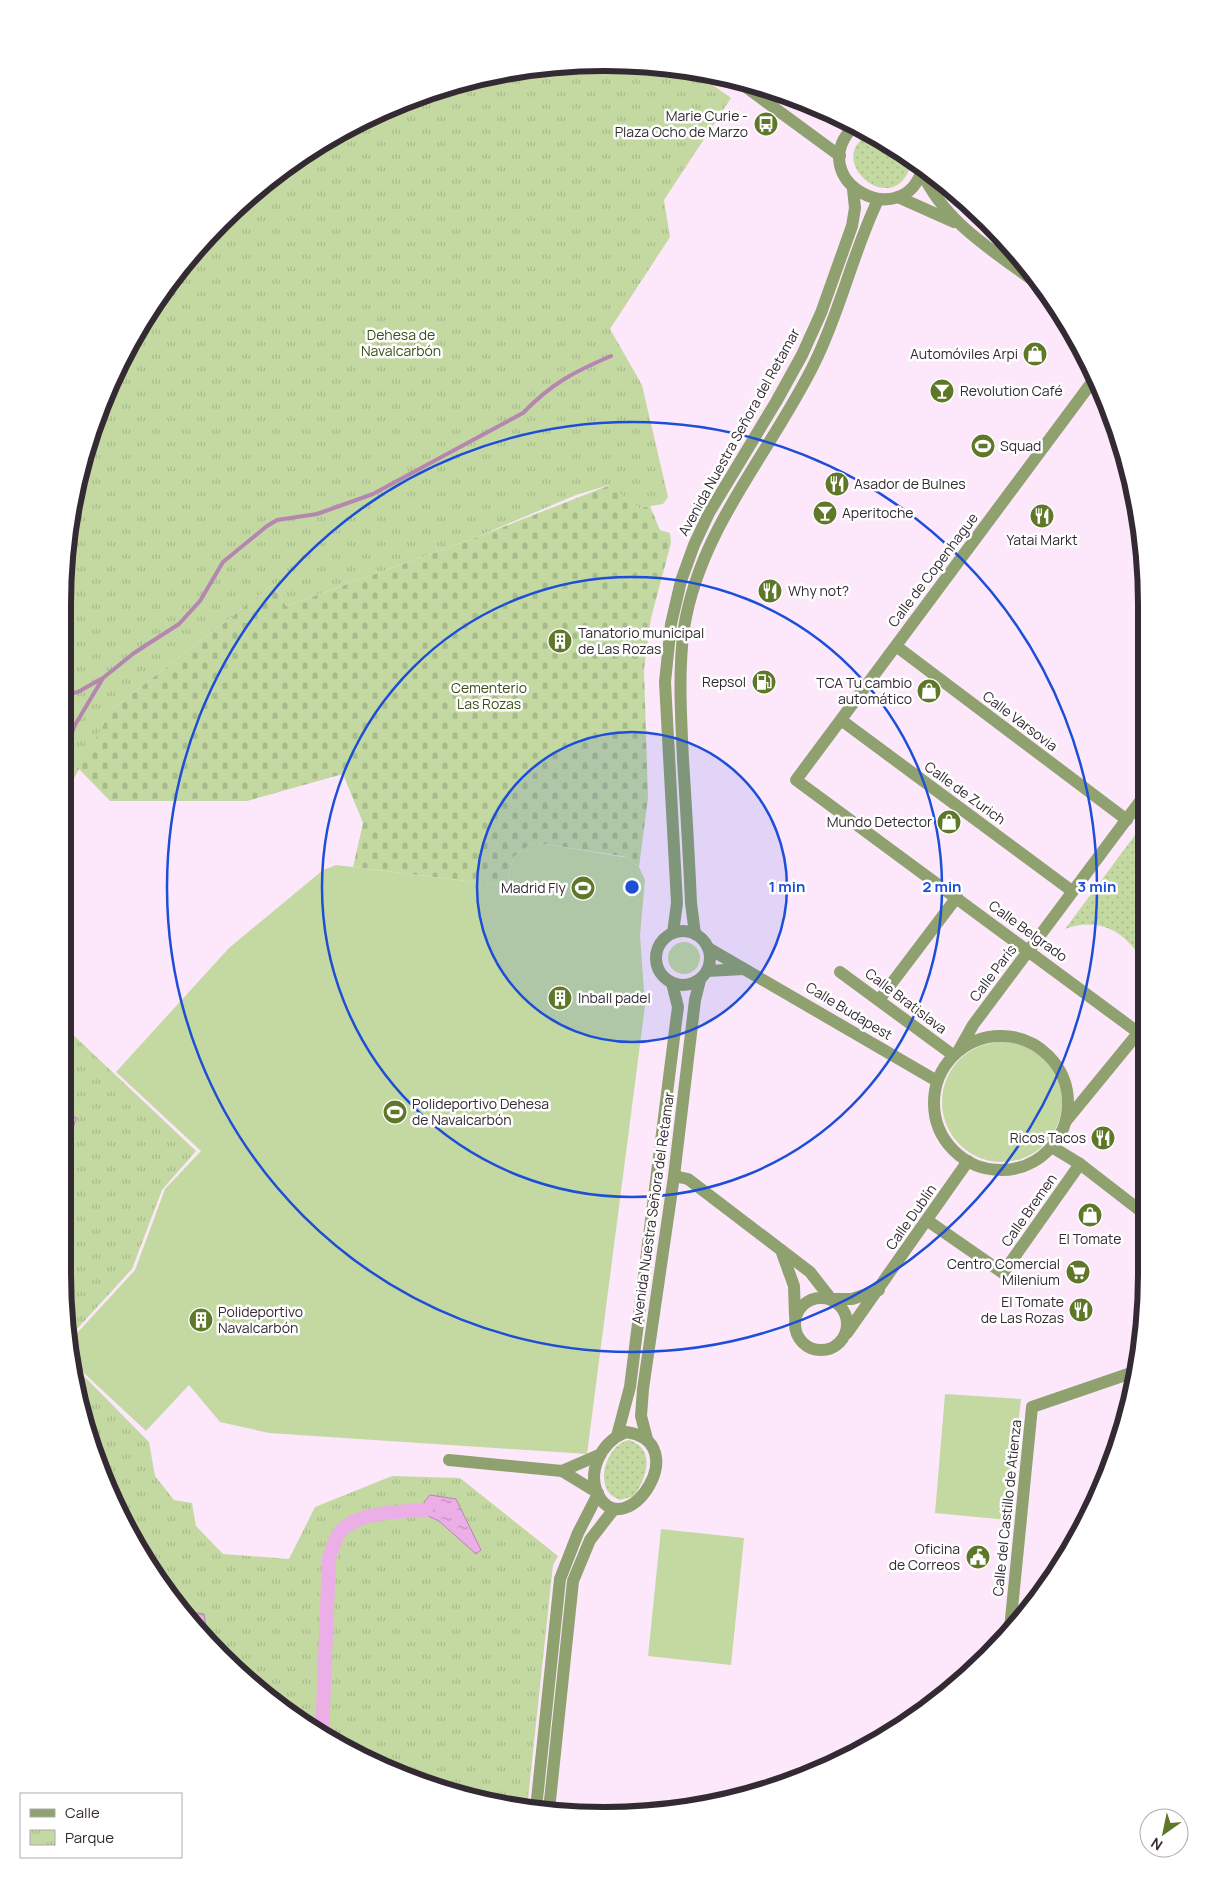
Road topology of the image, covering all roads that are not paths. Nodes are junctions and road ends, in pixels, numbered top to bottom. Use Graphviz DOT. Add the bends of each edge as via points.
graph roads {
  1 [pos="753,92"];
  2 [pos="851,132"];
  3 [pos="840,156"];
  4 [pos="920,174"];
  5 [pos="927,179"];
  6 [pos="853,189"];
  7 [pos="898,197"];
  8 [pos="878,200"];
  9 [pos="958,224"];
  10 [pos="1020,270"];
  11 [pos="1090,385"];
  12 [pos="896,646"];
  13 [pos="841,720"];
  14 [pos="796,780"];
  15 [pos="1138,804"];
  16 [pos="1127,820"];
  17 [pos="1072,891"];
  18 [pos="957,897"];
  19 [pos="673,934"];
  20 [pos="695,934"];
  21 [pos="708,948"];
  22 [pos="1029,950"];
  23 [pos="744,969"];
  24 [pos="840,972"];
  25 [pos="704,975"];
  26 [pos="672,983"];
  27 [pos="879,1000"];
  28 [pos="1138,1029"];
  29 [pos="1138,1037"];
  30 [pos="956,1053"];
  31 [pos="937,1081"];
  32 [pos="1066,1121"];
  33 [pos="1052,1147"];
  34 [pos="968,1161"];
  35 [pos="1080,1164"];
  36 [pos="674,1176"];
  37 [pos="1138,1209"];
  38 [pos="928,1221"];
  39 [pos="781,1250"];
  40 [pos="879,1290"];
  41 [pos="832,1299"];
  42 [pos="795,1317"];
  43 [pos="847,1334"];
  44 [pos="1129,1374"];
  45 [pos="617,1436"];
  46 [pos="647,1439"];
  47 [pos="600,1454"];
  48 [pos="449,1460"];
  49 [pos="562,1472"];
  50 [pos="598,1494"];
  51 [pos="614,1509"];
  52 [pos="1011,1618"];
  53 [pos="537,1802"];
  54 [pos="550,1804"];
  1 -- 3 [label="street"];
  2 -- 3 [label="street" via="842,145"];
  3 -- 6 [label="street" via="841,168"];
  4 -- 7 [label="street" via="916,182"];
  5 -- 9 [label="street" via="934,196"];
  6 -- 8 [label="street"];
  6 -- 19 [label="street, Avenida Nuestra Señora del Retamar" via="855,208 852,226 802,355 709,513 681,581 671,624 665,682 677,903"];
  7 -- 8 [label="street"];
  7 -- 9 [label="street"];
  8 -- 20 [label="street, Avenida Nuestra Señora del Retamar" via="864,231 835,319 815,363 707,550 684,626 679,683"];
  9 -- 10 [label="street"];
  11 -- 12 [label="street, Calle de Copenhague"];
  12 -- 13 [label="street, Calle de Copenhague"];
  12 -- 16 [label="street, Calle Varsovia"];
  13 -- 14 [label="street, Calle de Copenhague"];
  13 -- 17 [label="street, Calle de Zurich"];
  14 -- 18 [label="street, Calle Belgrado"];
  15 -- 16 [label="street, Calle París"];
  16 -- 17 [label="street, Calle París"];
  17 -- 22 [label="street, Calle París"];
  18 -- 22 [label="street, Calle Belgrado"];
  18 -- 27 [label="street"];
  19 -- 20 [label="street" via="684,931"];
  19 -- 26 [label="street" via="662,942 656,956 660,972"];
  20 -- 21 [label="street"];
  21 -- 23 [label="street, Calle Budapest"];
  21 -- 25 [label="street" via="710,955"];
  22 -- 28 [label="street, Calle Belgrado"];
  22 -- 30 [label="street, Calle París"];
  23 -- 25 [label="street"];
  23 -- 31 [label="street, Calle Budapest"];
  24 -- 27 [label="street, Calle Bratislava"];
  25 -- 26 [label="street" via="682,985"];
  25 -- 36 [label="street, Avenida Nuestra Señora del Retamar" via="692,1016"];
  26 -- 45 [label="street, Avenida Nuestra Señora del Retamar" via="678,1007 674,1041 630,1386"];
  27 -- 30 [label="street, Calle Bratislava"];
  29 -- 32 [label="street"];
  30 -- 31 [label="street"];
  30 -- 32 [label="street" via="975,1041 993,1036 1012,1036 1030,1042 1046,1053 1062,1076 1068,1103"];
  31 -- 34 [label="street" via="936,1118 948,1142"];
  32 -- 33 [label="street"];
  33 -- 34 [label="street" via="1027,1164 1013,1169 982,1167"];
  33 -- 35 [label="street"];
  34 -- 38 [label="street, Calle Dublín"];
  35 -- 37 [label="street"];
  35 -- 38 [label="street, Calle Bremen" via="1003,1273"];
  36 -- 39 [label="street" via="688,1179"];
  36 -- 46 [label="street, Avenida Nuestra Señora del Retamar" via="643,1389 641,1416"];
  38 -- 40 [label="street, Calle Dublín"];
  39 -- 41 [label="street" via="810,1272"];
  39 -- 42 [label="street" via="794,1286"];
  40 -- 41 [label="street" via="852,1299"];
  40 -- 43 [label="street, Calle Dublín"];
  41 -- 42 [label="street" via="821,1296 809,1300"];
  41 -- 43 [label="street" via="843,1307 848,1320"];
  42 -- 43 [label="street" via="800,1340 810,1348 825,1350 838,1345"];
  44 -- 52 [label="street, Calle del Castillo de Atienza" via="1032,1407"];
  45 -- 46 [label="street" via="626,1432"];
  45 -- 47 [label="street"];
  46 -- 51 [label="street" via="653,1448 656,1466 648,1490 628,1508"];
  47 -- 49 [label="street"];
  47 -- 50 [label="street" via="595,1469"];
  48 -- 49 [label="street"];
  49 -- 50 [label="street"];
  50 -- 51 [label="street" via="603,1503"];
  50 -- 53 [label="street" via="560,1578"];
  51 -- 54 [label="street" via="590,1540 573,1582"];
}
